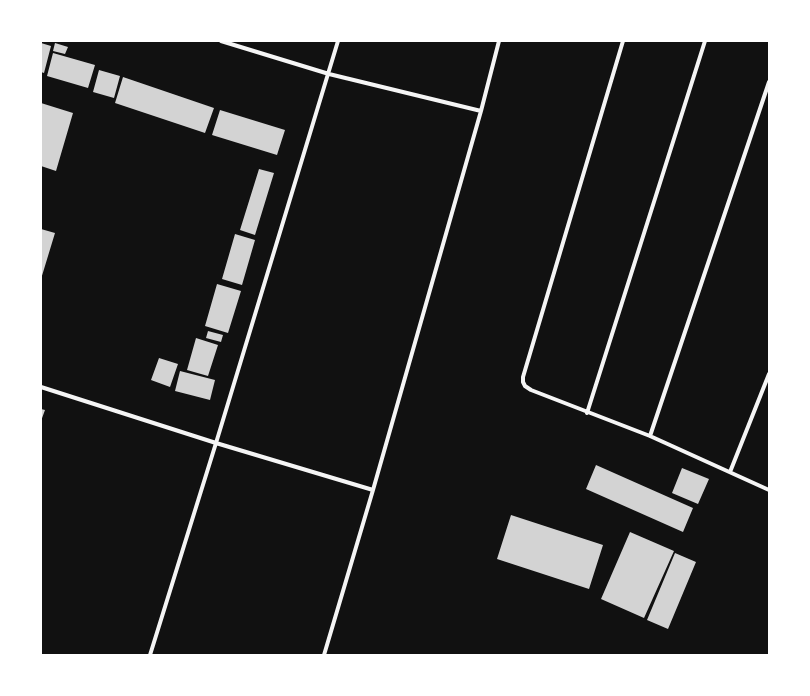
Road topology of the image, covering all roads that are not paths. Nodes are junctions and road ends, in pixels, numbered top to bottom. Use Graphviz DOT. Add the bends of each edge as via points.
graph roads {
  1 [pos="221,41"];
  2 [pos="338,41"];
  3 [pos="499,41"];
  4 [pos="623,41"];
  5 [pos="705,41"];
  6 [pos="329,74"];
  7 [pos="769,82"];
  8 [pos="481,111"];
  9 [pos="769,374"];
  10 [pos="41,387"];
  11 [pos="587,413"];
  12 [pos="650,436"];
  13 [pos="216,443"];
  14 [pos="730,472"];
  15 [pos="373,490"];
  16 [pos="769,490"];
  17 [pos="150,655"];
  18 [pos="324,655"];
  1 -- 6 [label="street"];
  2 -- 6 [label="street"];
  3 -- 8 [label="street"];
  4 -- 11 [label="street" via="523,377 525,386 531,390"];
  5 -- 11 [label="street"];
  6 -- 8 [label="street"];
  6 -- 13 [label="street"];
  7 -- 12 [label="street"];
  8 -- 15 [label="street"];
  9 -- 14 [label="street"];
  10 -- 13 [label="street"];
  11 -- 12 [label="street"];
  12 -- 14 [label="street"];
  13 -- 15 [label="street"];
  13 -- 17 [label="street"];
  14 -- 16 [label="street"];
  15 -- 18 [label="street"];
}
